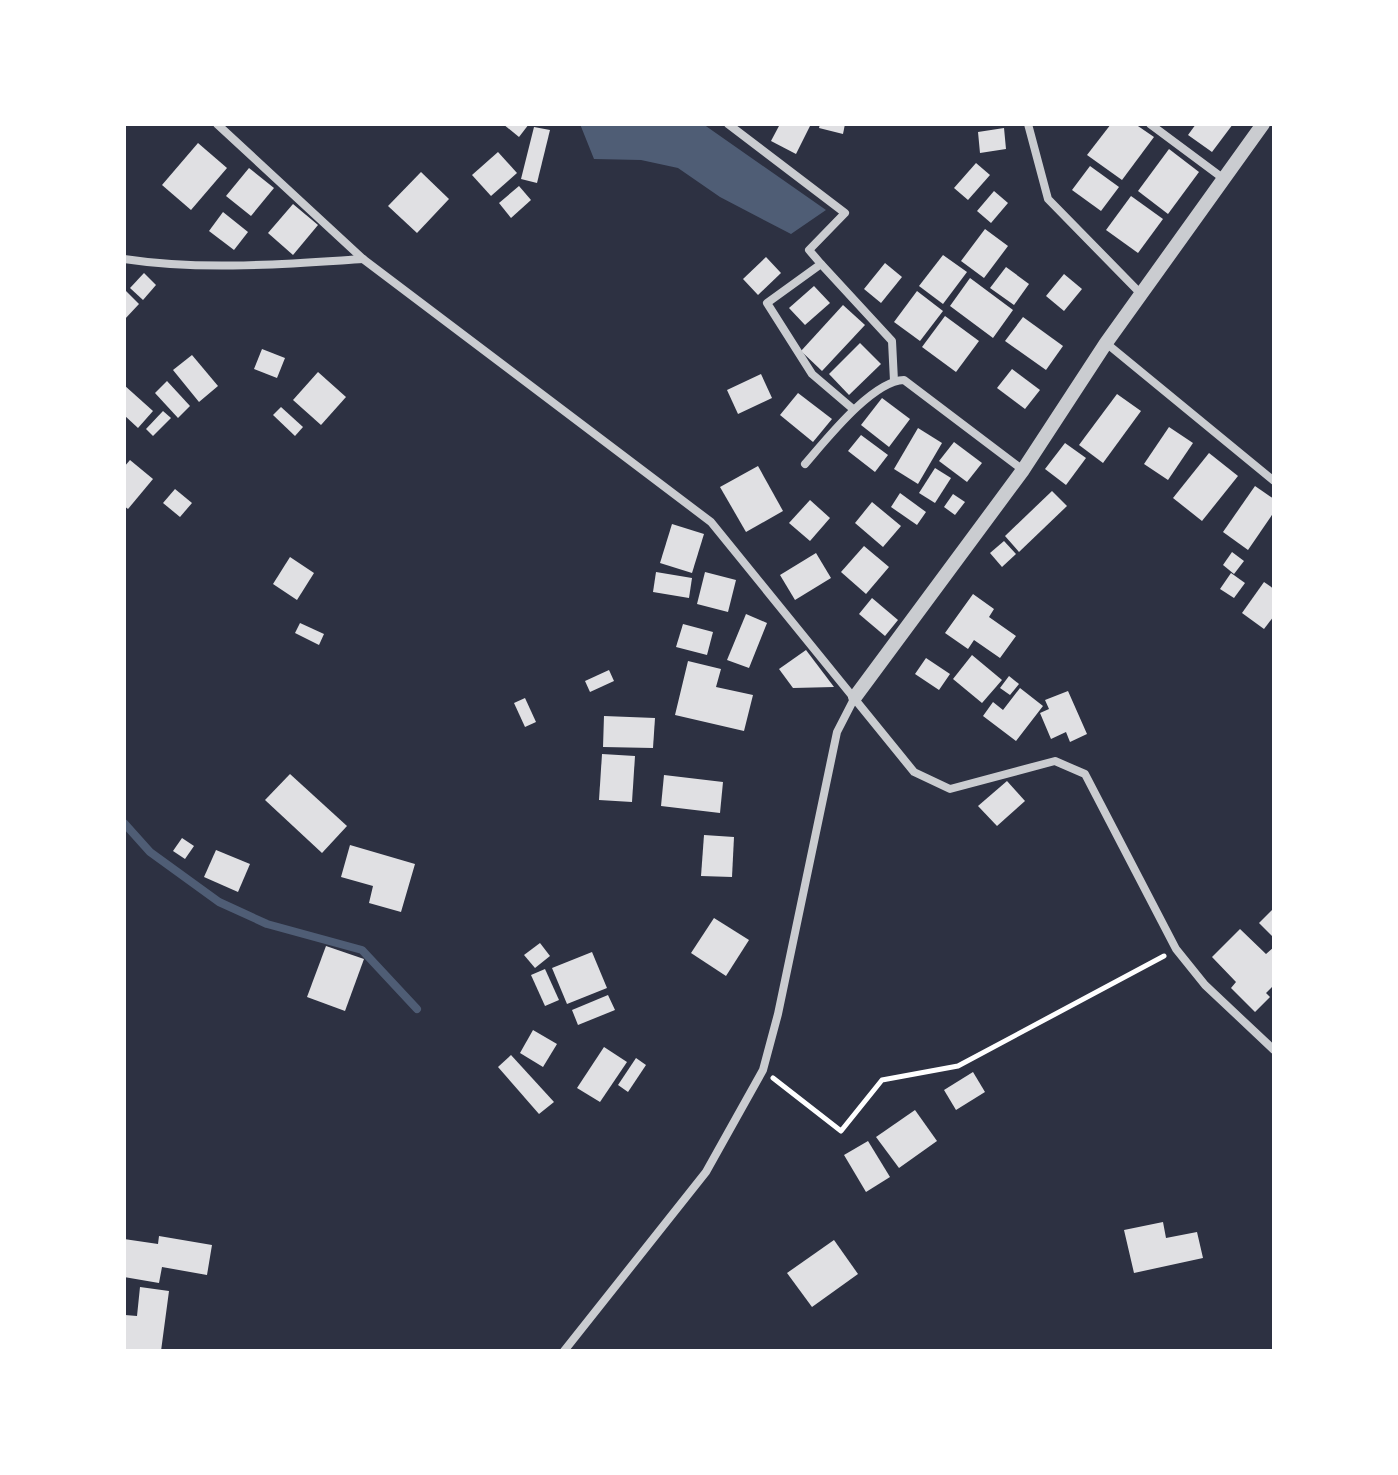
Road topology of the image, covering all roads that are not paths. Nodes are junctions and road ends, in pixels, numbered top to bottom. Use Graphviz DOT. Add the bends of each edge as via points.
graph roads {
  1 [pos="217,124"];
  2 [pos="728,124"];
  3 [pos="1028,124"];
  4 [pos="1150,124"];
  5 [pos="1263,124"];
  6 [pos="1224,179"];
  7 [pos="124,259"];
  8 [pos="363,259"];
  9 [pos="821,264"];
  10 [pos="1141,294"];
  11 [pos="1106,343"];
  12 [pos="894,381"];
  13 [pos="853,409"];
  14 [pos="805,464"];
  15 [pos="1023,470"];
  16 [pos="1274,481"];
  17 [pos="855,697"];
  18 [pos="1274,1050"];
  19 [pos="564,1351"];
  1 -- 8 [label="street"];
  2 -- 9 [label="street" via="845,213 809,250"];
  3 -- 10 [label="street" via="1048,199"];
  4 -- 6 [label="street"];
  5 -- 6 [label="street"];
  6 -- 10 [label="street"];
  7 -- 8 [label="street" via="164,265"];
  8 -- 17 [label="street" via="711,522"];
  9 -- 12 [label="street" via="892,341"];
  9 -- 13 [label="street" via="767,303 812,374"];
  10 -- 11 [label="street"];
  11 -- 15 [label="street"];
  11 -- 16 [label="street"];
  12 -- 13 [label="street"];
  12 -- 15 [label="street" via="904,380"];
  13 -- 14 [label="street"];
  15 -- 17 [label="street"];
  17 -- 18 [label="street" via="914,772 950,789 1055,761 1085,774 1176,949 1205,985"];
  17 -- 19 [label="street" via="837,732 763,1070 706,1172"];
}
